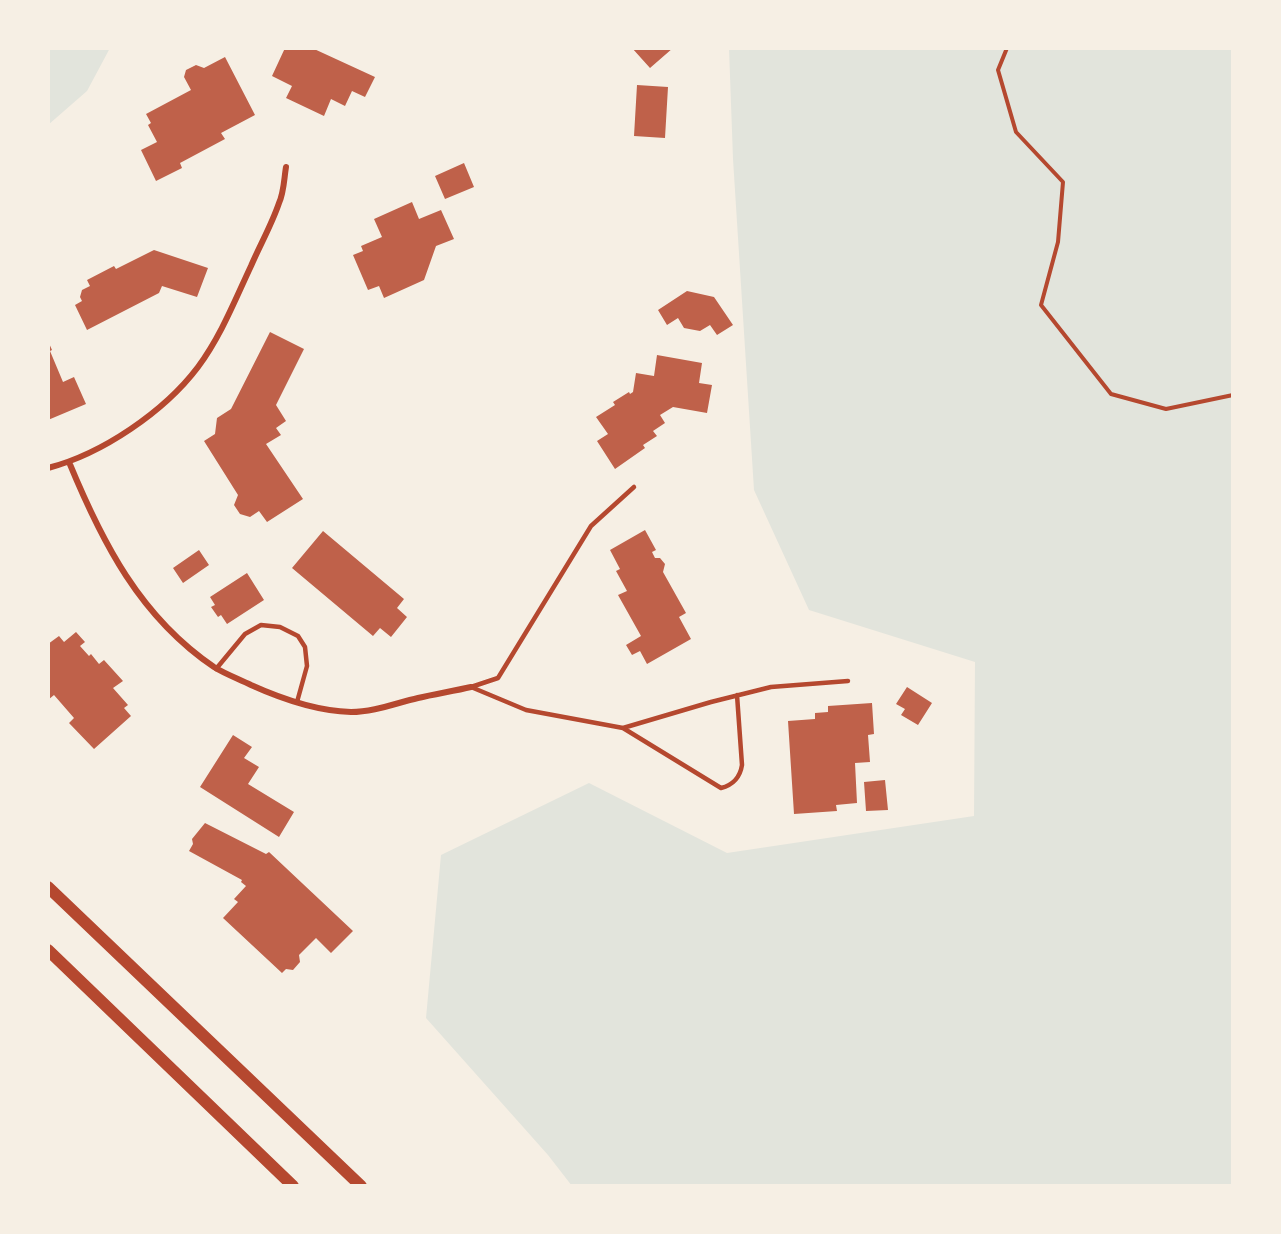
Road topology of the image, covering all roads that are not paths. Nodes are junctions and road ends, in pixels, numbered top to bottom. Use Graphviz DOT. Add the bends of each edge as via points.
graph roads {
  1 [pos="286,167"];
  2 [pos="69,462"];
  3 [pos="48,468"];
  4 [pos="634,487"];
  5 [pos="216,669"];
  6 [pos="848,681"];
  7 [pos="471,687"];
  8 [pos="737,695"];
  9 [pos="297,702"];
  10 [pos="623,728"];
  11 [pos="48,887"];
  12 [pos="48,951"];
  13 [pos="293,1186"];
  14 [pos="361,1186"];
  1 -- 2 [label="street" via="280,201 224,325 197,368 171,396 129,430"];
  2 -- 3 [label="street"];
  2 -- 5 [label="street" via="109,550 132,585 161,622"];
  4 -- 7 [label="lane" via="591,525 498,678"];
  5 -- 9 [label="street" via="278,698"];
  5 -- 9 [label="lane" via="246,634 261,625 280,627 298,636 305,647 308,666"];
  6 -- 8 [label="lane" via="771,687"];
  7 -- 9 [label="street" via="352,712"];
  7 -- 10 [label="lane" via="526,710"];
  8 -- 10 [label="lane"];
  8 -- 10 [label="lane" via="742,765 740,775 730,786 721,788"];
  11 -- 14 [label="main road"];
  12 -- 13 [label="main road"];
}
